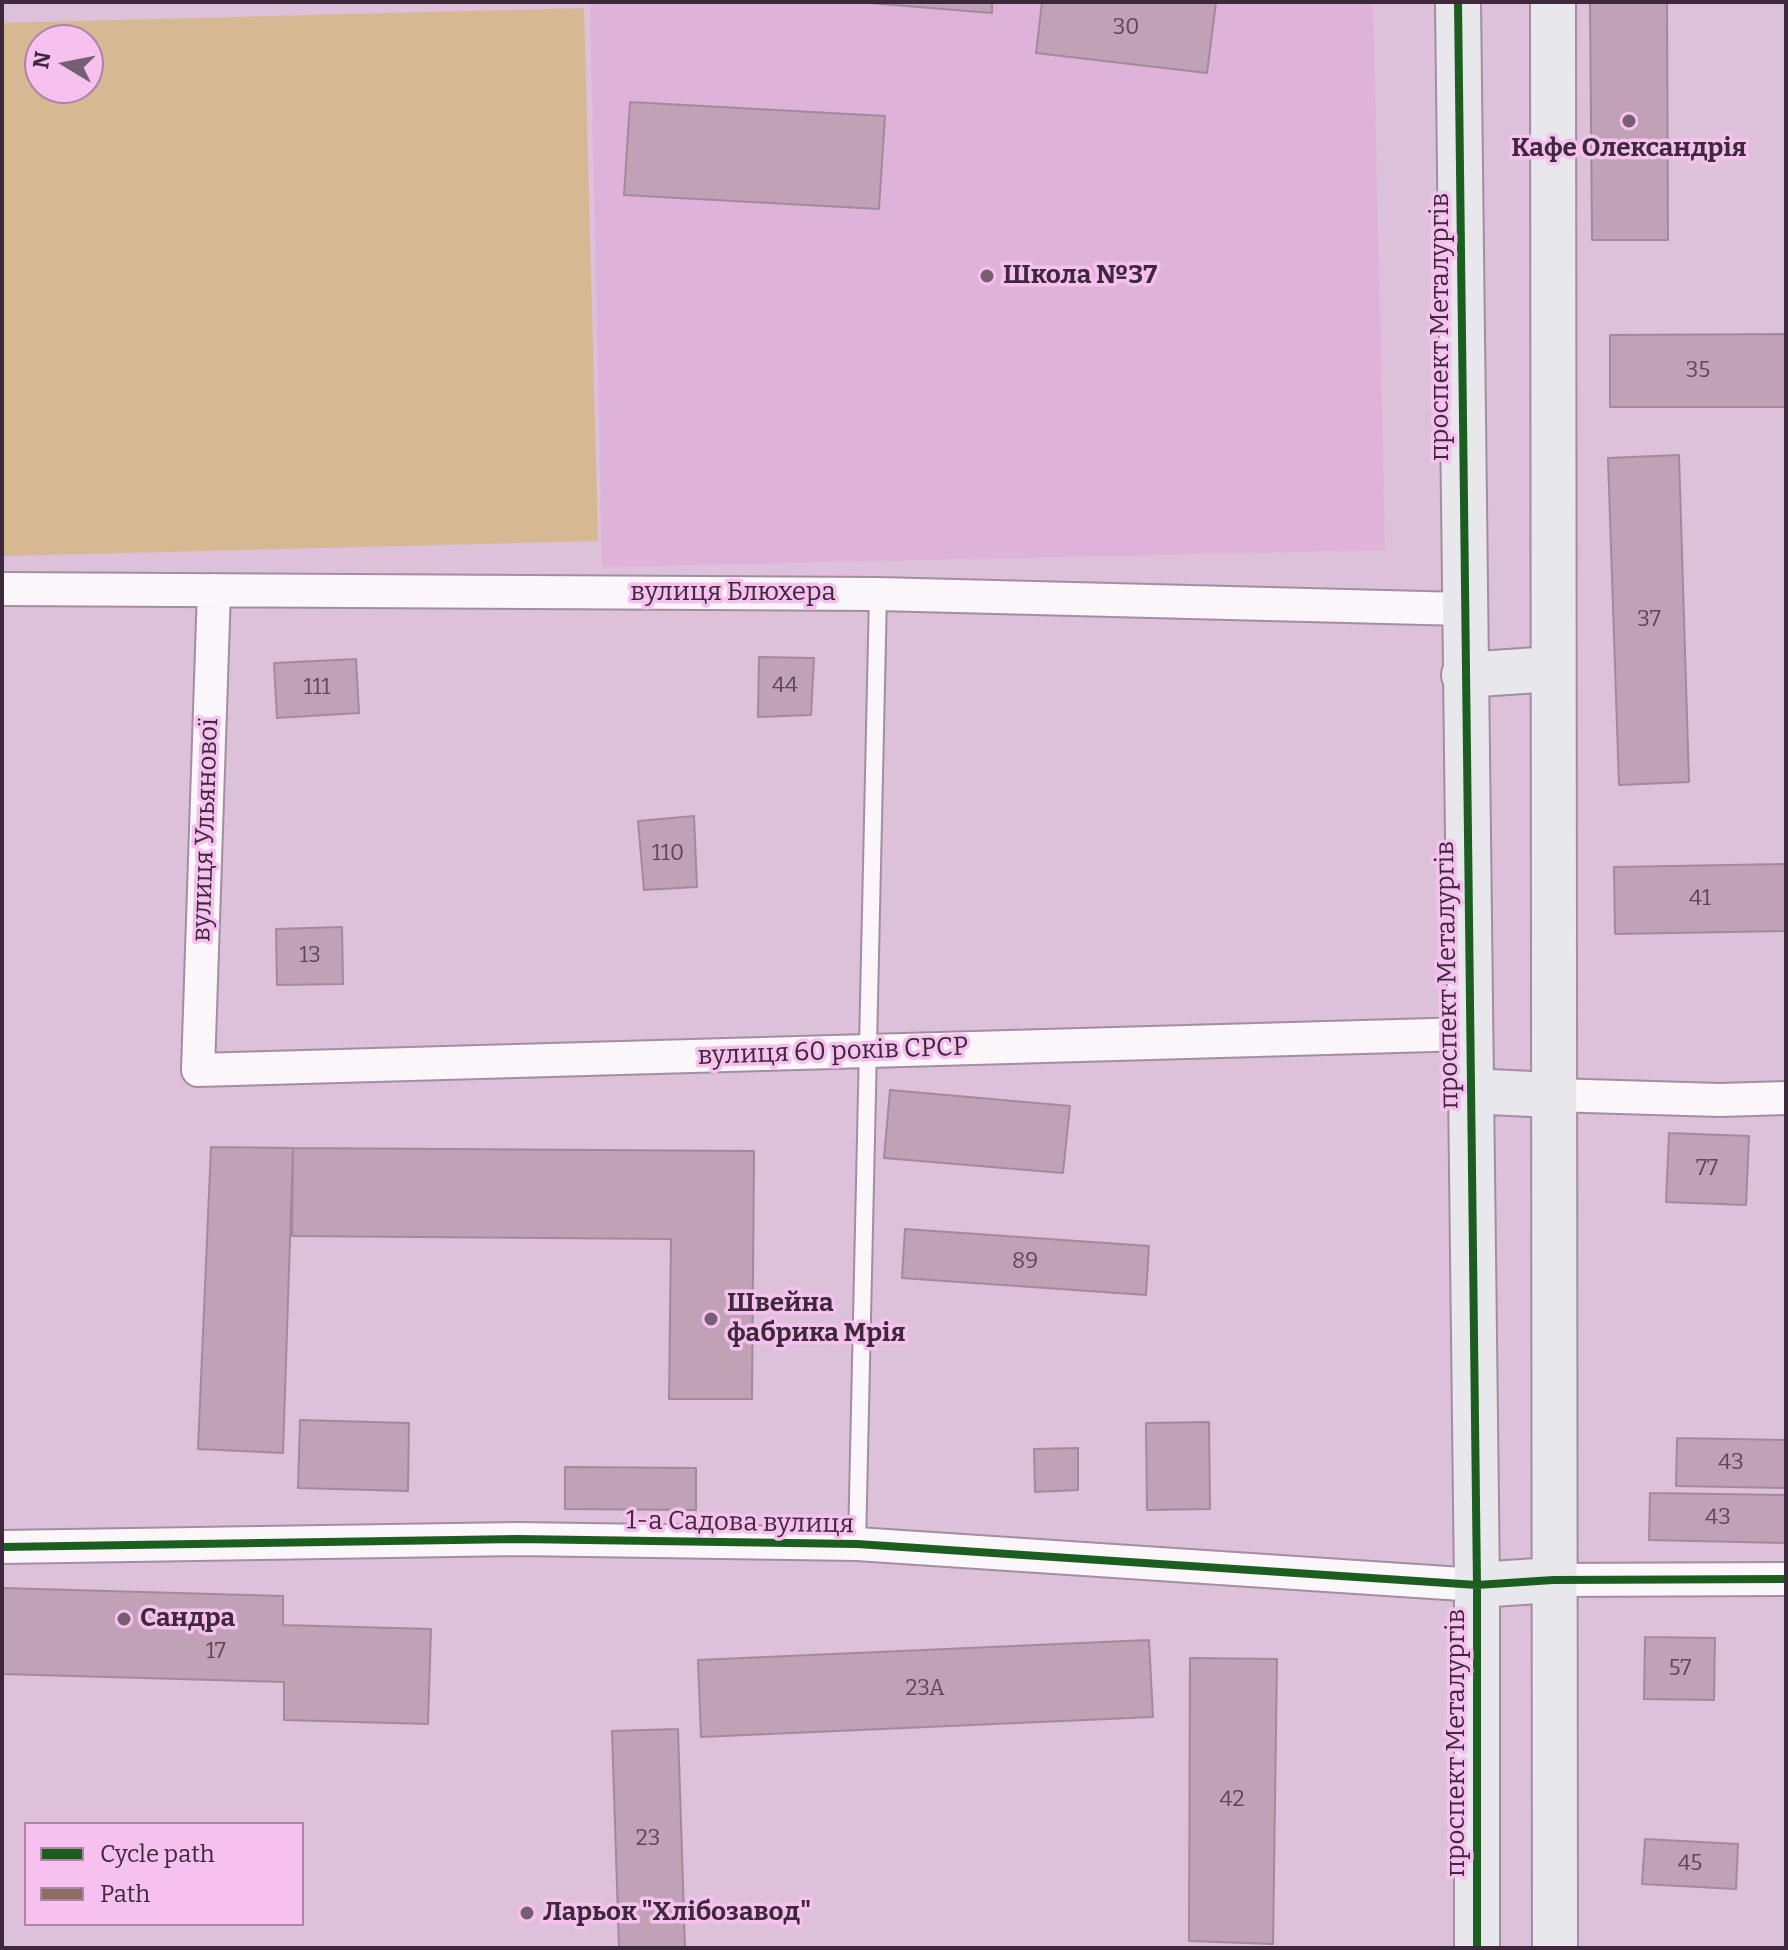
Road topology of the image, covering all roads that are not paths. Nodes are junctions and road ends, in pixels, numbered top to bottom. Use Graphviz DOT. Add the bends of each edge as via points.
graph roads {
  1 [pos="1458,2"];
  2 [pos="1553,2"];
  3 [pos="2,589"];
  4 [pos="214,590"];
  5 [pos="878,594"];
  6 [pos="1463,609"];
  7 [pos="1552,669"];
  8 [pos="1464,675"];
  9 [pos="1468,1034"];
  10 [pos="198,1070"];
  11 [pos="1469,1091"];
  12 [pos="1552,1095"];
  13 [pos="1786,1098"];
  14 [pos="857,1544"];
  15 [pos="2,1547"];
  16 [pos="1786,1579"];
  17 [pos="1553,1580"];
  18 [pos="1477,1585"];
  19 [pos="1477,1948"];
  20 [pos="1555,1948"];
  1 -- 6 [label="street, проспект Металургів"];
  2 -- 7 [label="street"];
  3 -- 4 [label="street, вулиця Блюхера"];
  4 -- 5 [label="street, вулиця Блюхера"];
  4 -- 10 [label="street, вулиця Ульянової"];
  5 -- 6 [label="street, вулиця Блюхера"];
  5 -- 14 [label="lane"];
  6 -- 8 [label="street, проспект Металургів"];
  7 -- 8 [label="street"];
  7 -- 12 [label="street"];
  8 -- 9 [label="street, проспект Металургів"];
  9 -- 10 [label="street, вулиця 60 років СРСР"];
  9 -- 11 [label="street, проспект Металургів"];
  11 -- 12 [label="street"];
  11 -- 18 [label="street, проспект Металургів"];
  12 -- 13 [label="street"];
  12 -- 17 [label="street"];
  14 -- 15 [label="street, 1-а Садова вулиця" via="518,1539"];
  14 -- 18 [label="street, 1-а Садова вулиця"];
  16 -- 17 [label="street"];
  17 -- 18 [label="street"];
  17 -- 20 [label="street"];
  18 -- 19 [label="street, проспект Металургів"];
}
